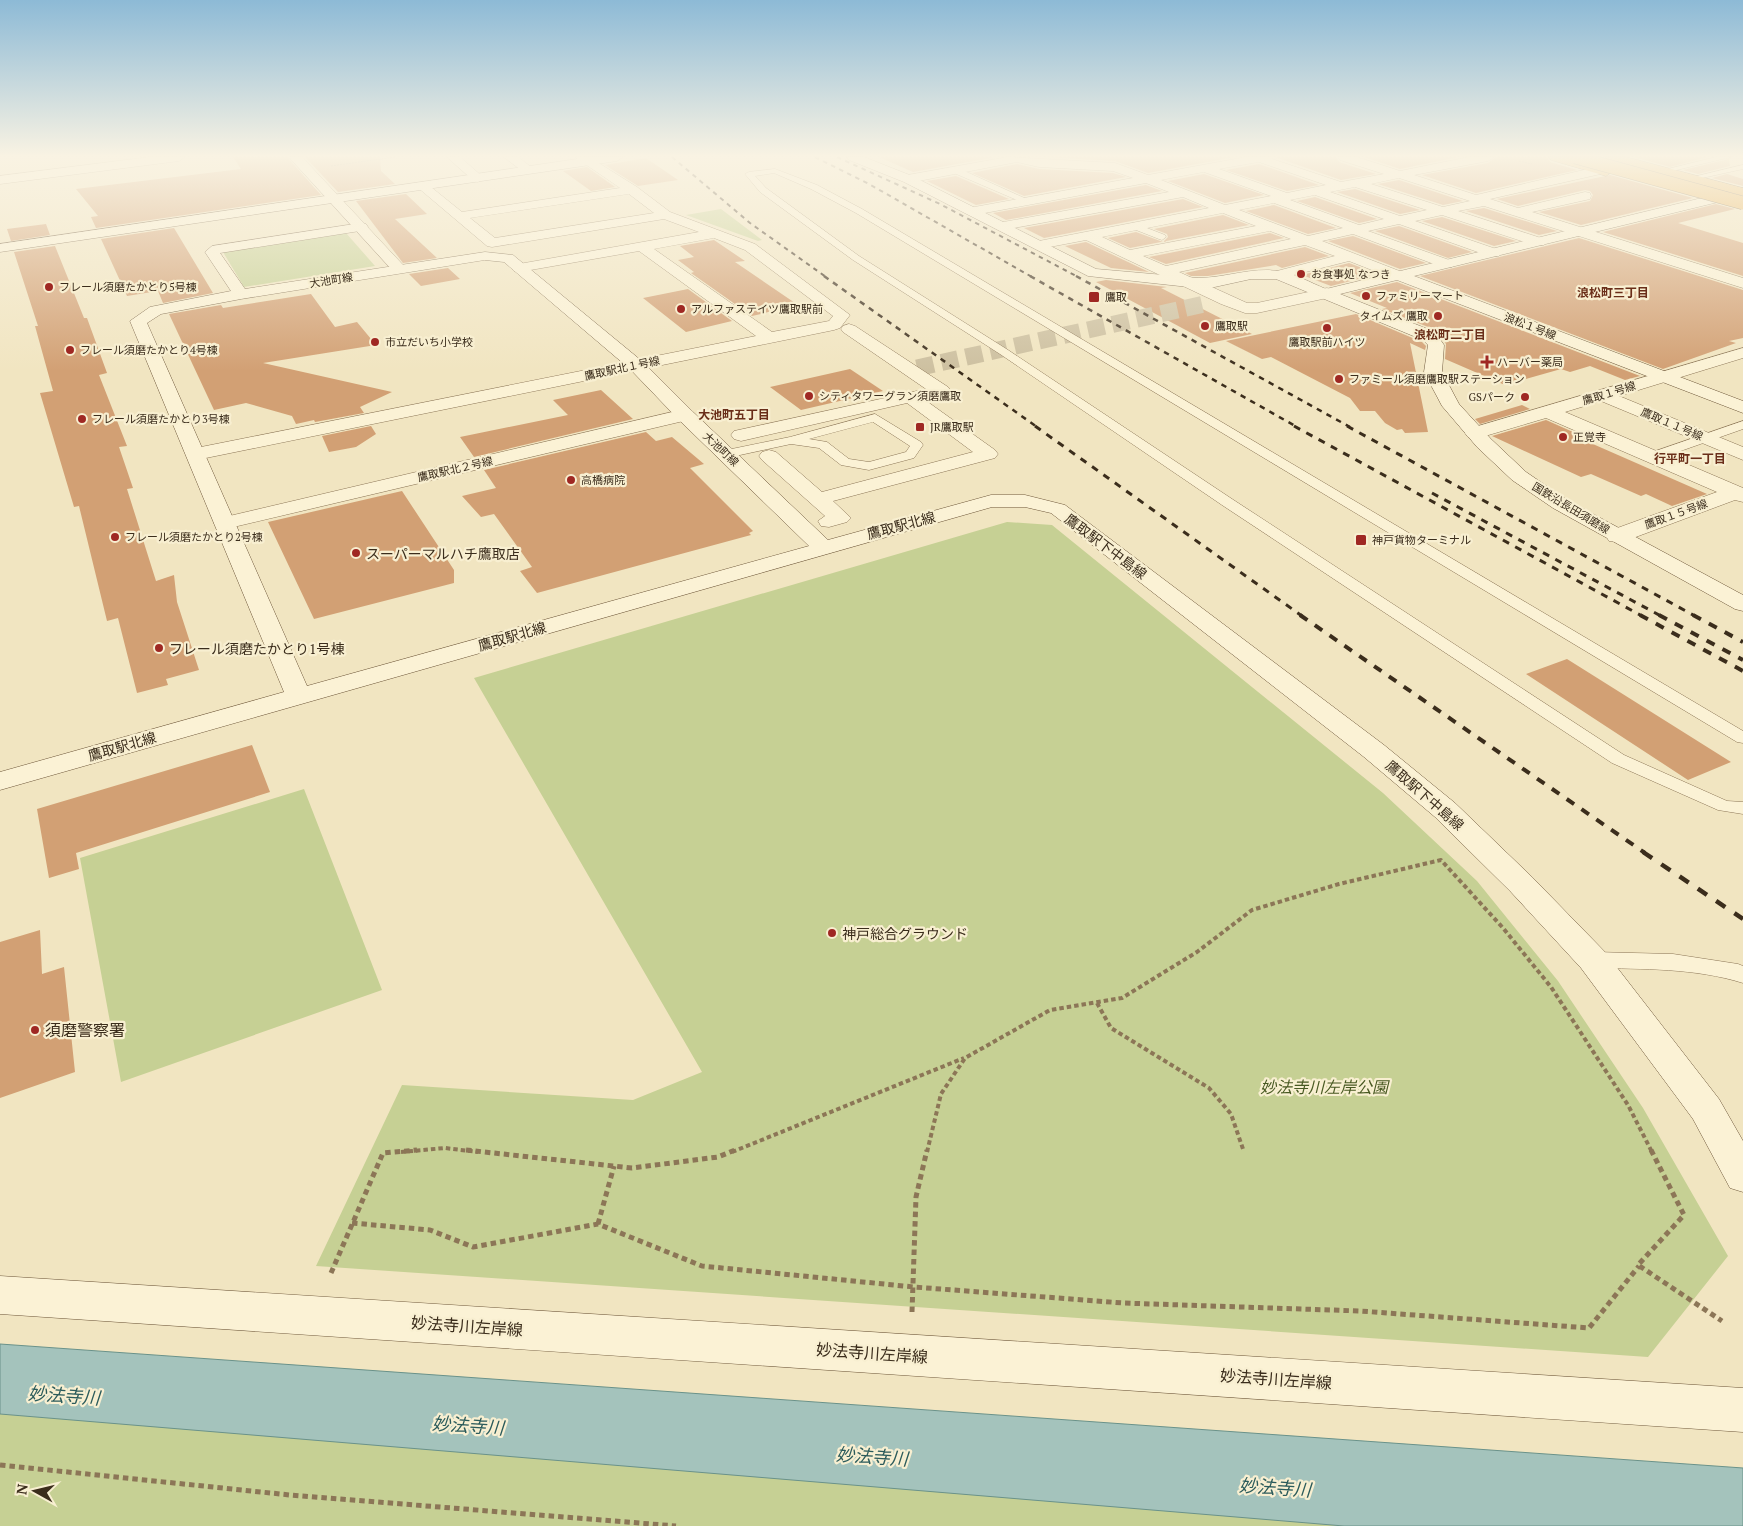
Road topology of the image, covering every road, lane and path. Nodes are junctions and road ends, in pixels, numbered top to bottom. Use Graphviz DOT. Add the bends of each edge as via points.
graph roads {
  1 [pos="135,228"];
  2 [pos="353,228"];
  3 [pos="362,228"];
  4 [pos="474,228"];
  5 [pos="583,228"];
  6 [pos="699,228"];
  7 [pos="815,228"];
  8 [pos="887,228"];
  9 [pos="1007,228"];
  10 [pos="1124,228"];
  11 [pos="1140,228"];
  12 [pos="1264,228"];
  13 [pos="1273,228"];
  14 [pos="1353,228"];
  15 [pos="1365,228"];
  16 [pos="1423,228"];
  17 [pos="1495,228"];
  18 [pos="1570,228"];
  19 [pos="1597,228"];
  20 [pos="1357,230"];
  21 [pos="1582,232"];
  22 [pos="714,234"];
  23 [pos="1087,236"];
  24 [pos="1162,237"];
  25 [pos="1308,241"];
  26 [pos="1539,242"];
  27 [pos="1039,246"];
  28 [pos="642,247"];
  29 [pos="0,248"];
  30 [pos="1494,253"];
  31 [pos="1130,254"];
  32 [pos="1349,257"];
  33 [pos="1446,264"];
  34 [pos="519,268"];
  35 [pos="399,269"];
  36 [pos="1165,271"];
  37 [pos="1278,275"];
  38 [pos="1397,275"];
  39 [pos="1185,282"];
  40 [pos="1743,283"];
  41 [pos="1327,293"];
  42 [pos="241,294"];
  43 [pos="849,329"];
  44 [pos="768,337"];
  45 [pos="1742,354"];
  46 [pos="637,366"];
  47 [pos="1664,376"];
  48 [pos="1602,395"];
  49 [pos="910,397"];
  50 [pos="1743,407"];
  51 [pos="1547,411"];
  52 [pos="685,415"];
  53 [pos="1743,425"];
  54 [pos="1475,433"];
  55 [pos="742,435"];
  56 [pos="1705,438"];
  57 [pos="792,440"];
  58 [pos="196,454"];
  59 [pos="726,454"];
  60 [pos="1743,454"];
  61 [pos="769,456"];
  62 [pos="1651,457"];
  63 [pos="1739,495"];
  64 [pos="818,499"];
  65 [pos="1025,501"];
  66 [pos="829,521"];
  67 [pos="225,523"];
  68 [pos="1617,536"];
  69 [pos="824,546"];
  70 [pos="1743,604"];
  71 [pos="299,697"];
  72 [pos="1743,738"];
  73 [pos="0,781"];
  74 [pos="1743,808"];
  75 [pos="1593,960"];
  76 [pos="1740,973"];
  77 [pos="1097,1002"];
  78 [pos="965,1058"];
  79 [pos="1243,1149"];
  80 [pos="614,1166"];
  81 [pos="1743,1176"];
  82 [pos="352,1223"];
  83 [pos="598,1224"];
  84 [pos="1639,1266"];
  85 [pos="331,1272"];
  86 [pos="914,1287"];
  87 [pos="0,1295"];
  88 [pos="912,1312"];
  89 [pos="1722,1321"];
  90 [pos="1743,1410"];
  91 [pos="0,1465"];
  92 [pos="676,1526"];
  1 -- 29 [label="street"];
  2 -- 42 [label="street" via="212,252"];
  3 -- 35 [label="street"];
  4 -- 5 [label="street" via="492,243"];
  6 -- 22 [label="street, 鷹取駅北１号線"];
  7 -- 74 [label="lane" via="1618,759 1724,806"];
  8 -- 72 [label="lane"];
  9 -- 27 [label="street, 国鉄沿長田須磨線"];
  10 -- 23 [label="street"];
  11 -- 24 [label="lane"];
  12 -- 31 [label="street"];
  13 -- 25 [label="street, 浪松１号線"];
  14 -- 20 [label="street"];
  15 -- 20 [label="street"];
  16 -- 30 [label="street"];
  17 -- 26 [label="street"];
  18 -- 21 [label="street"];
  19 -- 21 [label="street"];
  20 -- 25 [label="street"];
  20 -- 33 [label="street"];
  21 -- 26 [label="street"];
  21 -- 40 [label="street"];
  22 -- 28 [label="street"];
  22 -- 44 [label="street, 鷹取駅北１号線" via="750,247 842,315 834,325"];
  23 -- 27 [label="street"];
  23 -- 31 [label="street"];
  25 -- 32 [label="street, 浪松１号線"];
  25 -- 36 [label="street"];
  26 -- 30 [label="street"];
  27 -- 39 [label="street, 国鉄沿長田須磨線" via="1093,273"];
  28 -- 34 [label="street"];
  28 -- 44 [label="street"];
  30 -- 33 [label="street"];
  31 -- 36 [label="street"];
  32 -- 37 [label="street"];
  32 -- 38 [label="street, 浪松１号線"];
  33 -- 38 [label="street"];
  34 -- 35 [label="street, 大池町線" via="508,258 485,256"];
  34 -- 46 [label="street, 大池町線"];
  35 -- 42 [label="street, 大池町線"];
  36 -- 39 [label="street"];
  37 -- 39 [label="street, 国鉄沿長田須磨線" via="1251,274 1210,283"];
  37 -- 41 [label="street, 国鉄沿長田須磨線"];
  38 -- 41 [label="street"];
  38 -- 47 [label="street, 浪松１号線"];
  39 -- 41 [label="street, 国鉄沿長田須磨線" via="1245,308"];
  41 -- 54 [label="street, 国鉄沿長田須磨線" via="1429,336 1436,345 1433,372 1451,406"];
  42 -- 58 [label="street, 大池町線" via="156,310 138,321"];
  43 -- 49 [label="street" via="942,391"];
  44 -- 46 [label="street, 鷹取駅北１号線"];
  45 -- 47 [label="street, 鷹取１号線"];
  46 -- 52 [label="street, 大池町線"];
  46 -- 58 [label="street, 鷹取駅北１号線"];
  47 -- 48 [label="street, 鷹取１号線"];
  47 -- 50 [label="street, 浪松１号線"];
  48 -- 51 [label="street, 鷹取１号線"];
  48 -- 56 [label="street, 鷹取１１号線"];
  49 -- 55 [label="street"];
  49 -- 64 [label="street" via="988,454"];
  51 -- 54 [label="street, 鷹取１号線"];
  51 -- 62 [label="street"];
  52 -- 59 [label="street, 大池町線"];
  52 -- 67 [label="street, 鷹取駅北２号線"];
  53 -- 56 [label="lane"];
  54 -- 68 [label="street, 国鉄沿長田須磨線" via="1519,476"];
  56 -- 60 [label="street, 鷹取１１号線"];
  56 -- 62 [label="lane"];
  57 -- 57 [label="lane" via="875,418 918,445 910,455 868,466 845,462 824,444"];
  57 -- 59 [label="lane"];
  58 -- 67 [label="street, 大池町線"];
  59 -- 69 [label="street, 大池町線"];
  61 -- 64 [label="street"];
  62 -- 63 [label="street"];
  63 -- 68 [label="street, 鷹取１５号線"];
  64 -- 66 [label="street" via="840,518"];
  65 -- 69 [label="street, 鷹取駅北線" via="991,501"];
  65 -- 75 [label="street, 鷹取駅下中島線" via="1058,509 1374,751 1445,810"];
  67 -- 71 [label="street, 大池町線"];
  68 -- 70 [label="street, 国鉄沿長田須磨線"];
  69 -- 71 [label="street, 鷹取駅北線"];
  71 -- 73 [label="street, 鷹取駅北線"];
  75 -- 76 [label="lane" via="1673,962"];
  75 -- 81 [label="street, 鷹取駅下中島線" via="1706,1109"];
  77 -- 78 [label="path" via="1050,1010"];
  77 -- 79 [label="path" via="1111,1028 1209,1088 1230,1114"];
  77 -- 84 [label="path" via="1122,998 1196,952 1252,910 1339,884 1441,860 1551,987 1628,1105 1684,1215"];
  78 -- 80 [label="path" via="718,1157 632,1168"];
  78 -- 86 [label="path" via="941,1094 916,1197"];
  80 -- 82 [label="path" via="444,1148 383,1153"];
  80 -- 83 [label="path"];
  82 -- 83 [label="path" via="430,1230 473,1247"];
  82 -- 85 [label="path"];
  83 -- 86 [label="path" via="702,1266"];
  84 -- 86 [label="path" via="1589,1328 1360,1311 1123,1303"];
  84 -- 89 [label="path"];
  86 -- 88 [label="path"];
  87 -- 90 [label="street, 妙法寺川左岸線"];
  91 -- 92 [label="path" via="290,1495"];
}
